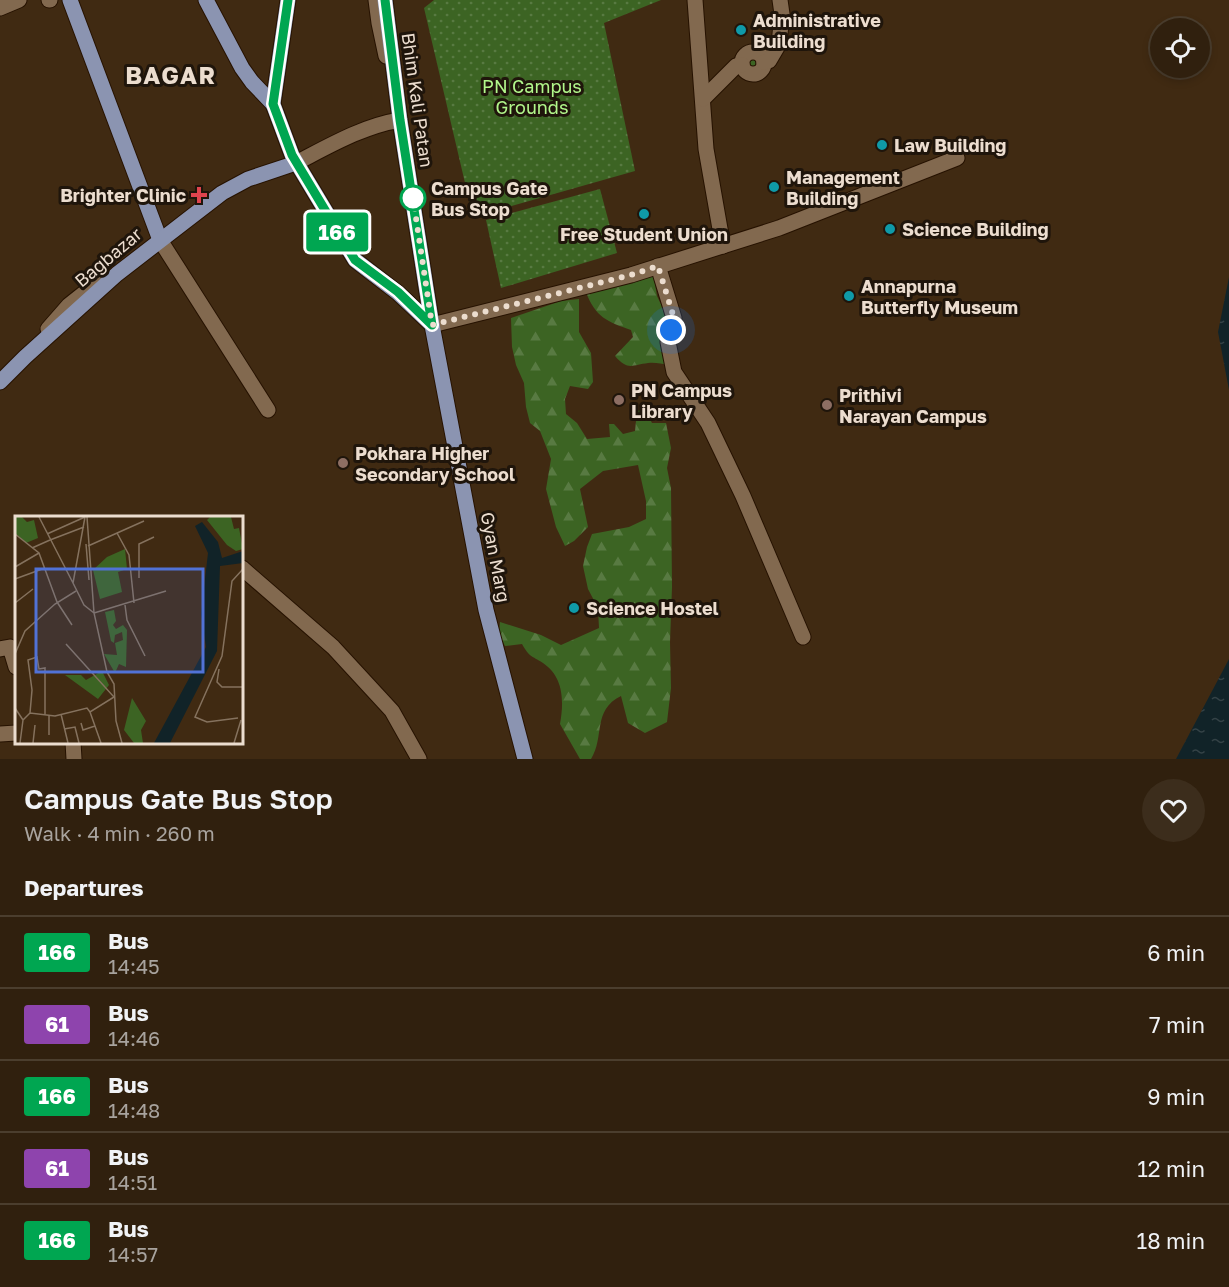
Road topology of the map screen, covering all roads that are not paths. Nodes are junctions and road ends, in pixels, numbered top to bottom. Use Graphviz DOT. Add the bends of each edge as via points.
graph roads {
  1 [pos="18,0"];
  2 [pos="70,0"];
  3 [pos="206,0"];
  4 [pos="288,0"];
  5 [pos="376,0"];
  6 [pos="385,0"];
  7 [pos="695,0"];
  8 [pos="780,0"];
  9 [pos="0,8"];
  10 [pos="703,99"];
  11 [pos="273,104"];
  12 [pos="398,121"];
  13 [pos="957,158"];
  14 [pos="294,159"];
  15 [pos="159,237"];
  16 [pos="723,246"];
  17 [pos="658,266"];
  18 [pos="432,325"];
  19 [pos="0,374"];
  20 [pos="0,382"];
  21 [pos="268,410"];
  22 [pos="243,569"];
  23 [pos="802,637"];
  24 [pos="0,649"];
  25 [pos="15,664"];
  26 [pos="15,733"];
  27 [pos="0,734"];
  28 [pos="73,744"];
  29 [pos="74,759"];
  30 [pos="419,759"];
  31 [pos="525,759"];
  1 -- 9 [label="street"];
  2 -- 15 [label="main road, Bagbazar"];
  3 -- 11 [label="main road" via="242,68"];
  4 -- 11 [label="main road"];
  5 -- 12 [label="street"];
  6 -- 12 [label="main road, Bhim Kali Patan"];
  7 -- 10 [label="street"];
  8 -- 10 [label="street" via="779,44 769,61 753,74 746,72 742,64 736,66"];
  10 -- 16 [label="street" via="706,149"];
  11 -- 14 [label="main road"];
  12 -- 14 [label="street"];
  12 -- 18 [label="main road, Bhim Kali Patan"];
  13 -- 16 [label="street"];
  14 -- 15 [label="street" via="221,193"];
  14 -- 18 [label="main road" via="355,260 398,292"];
  15 -- 19 [label="street" via="69,305"];
  15 -- 20 [label="main road, Bagbazar"];
  15 -- 21 [label="street"];
  16 -- 17 [label="street"];
  17 -- 18 [label="street"];
  17 -- 23 [label="street" via="674,318 668,342 674,372 708,423"];
  18 -- 31 [label="main road, Gyan Marg" via="486,609"];
  22 -- 30 [label="street" via="333,647 392,711"];
  24 -- 25 [label="street" via="10,647"];
  26 -- 27 [label="street"];
  28 -- 29 [label="street"];
}
